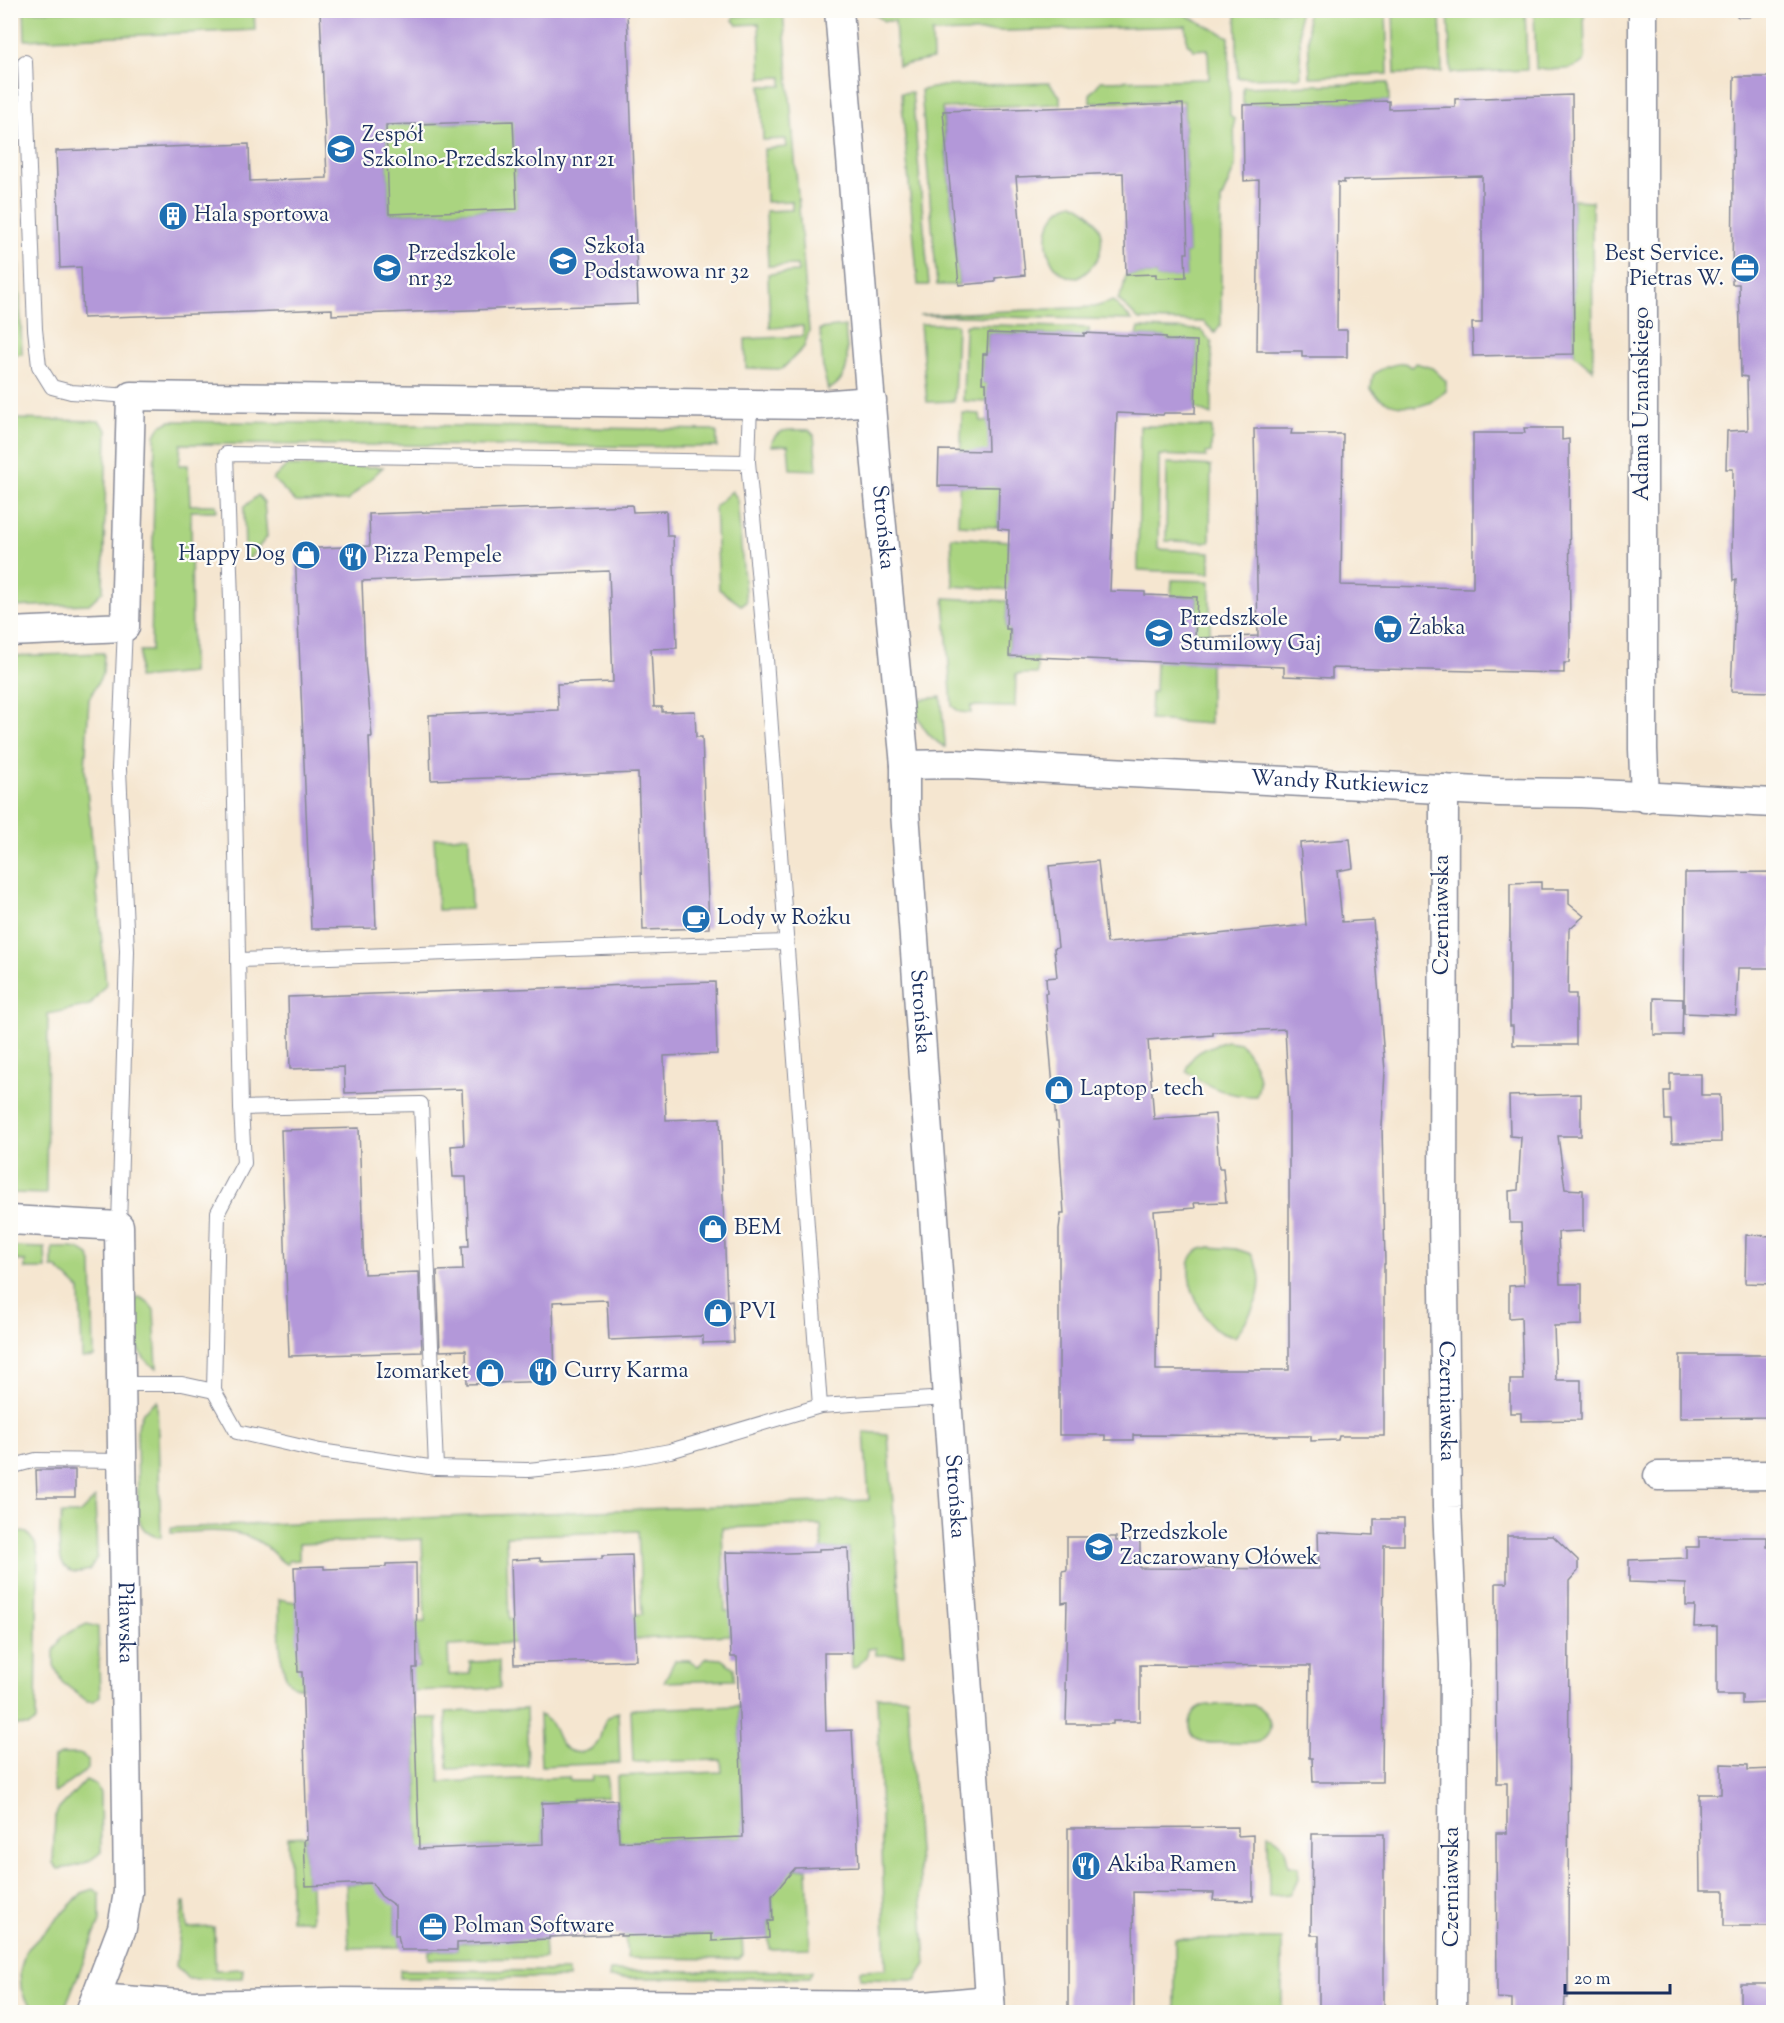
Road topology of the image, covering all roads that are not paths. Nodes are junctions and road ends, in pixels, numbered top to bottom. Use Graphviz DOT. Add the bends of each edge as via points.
graph roads {
  1 [pos="839,10"];
  2 [pos="1643,10"];
  3 [pos="1741,10"];
  4 [pos="1747,10"];
  5 [pos="25,62"];
  6 [pos="131,396"];
  7 [pos="872,401"];
  8 [pos="750,404"];
  9 [pos="748,462"];
  10 [pos="125,627"];
  11 [pos="10,632"];
  12 [pos="904,765"];
  13 [pos="1444,789"];
  14 [pos="1645,798"];
  15 [pos="1773,803"];
  16 [pos="786,942"];
  17 [pos="238,960"];
  18 [pos="241,1108"];
  19 [pos="10,1220"];
  20 [pos="119,1226"];
  21 [pos="122,1384"];
  22 [pos="214,1391"];
  23 [pos="947,1398"];
  24 [pos="820,1406"];
  25 [pos="122,1461"];
  26 [pos="10,1467"];
  27 [pos="436,1468"];
  28 [pos="1773,1475"];
  29 [pos="1658,1476"];
  30 [pos="93,2006"];
  31 [pos="991,2006"];
  32 [pos="1452,2013"];
  1 -- 7 [label="street, Strońska"];
  2 -- 14 [label="street, Adama Uznańskiego"];
  3 -- 4 [label="lane"];
  5 -- 6 [label="lane" via="39,366 52,387"];
  6 -- 8 [label="street"];
  6 -- 10 [label="street"];
  7 -- 8 [label="street"];
  7 -- 12 [label="street, Strońska"];
  8 -- 9 [label="lane"];
  9 -- 16 [label="lane"];
  9 -- 17 [label="lane" via="226,454"];
  10 -- 11 [label="street"];
  10 -- 20 [label="lane" via="119,769 127,951"];
  12 -- 13 [label="street, Wandy Rutkiewicz" via="954,764"];
  12 -- 23 [label="street, Strońska"];
  13 -- 14 [label="street, Wandy Rutkiewicz"];
  13 -- 32 [label="street, Czerniawska" via="1443,1205 1447,1507 1454,1665"];
  14 -- 15 [label="street, Wandy Rutkiewicz"];
  16 -- 17 [label="lane"];
  16 -- 24 [label="lane"];
  17 -- 18 [label="lane"];
  18 -- 22 [label="lane" via="244,1163 218,1212"];
  18 -- 27 [label="lane" via="421,1104"];
  19 -- 20 [label="street"];
  20 -- 21 [label="street, Piławska"];
  21 -- 22 [label="lane" via="182,1384"];
  21 -- 25 [label="street, Piławska"];
  22 -- 27 [label="lane" via="237,1432 320,1451"];
  23 -- 24 [label="lane"];
  23 -- 31 [label="street, Strońska"];
  24 -- 27 [label="lane" via="670,1451 616,1461 528,1470"];
  25 -- 26 [label="lane" via="36,1460"];
  25 -- 30 [label="street, Piławska" via="128,1892 122,1928"];
  28 -- 29 [label="street"];
  30 -- 31 [label="street" via="333,2002"];
}
